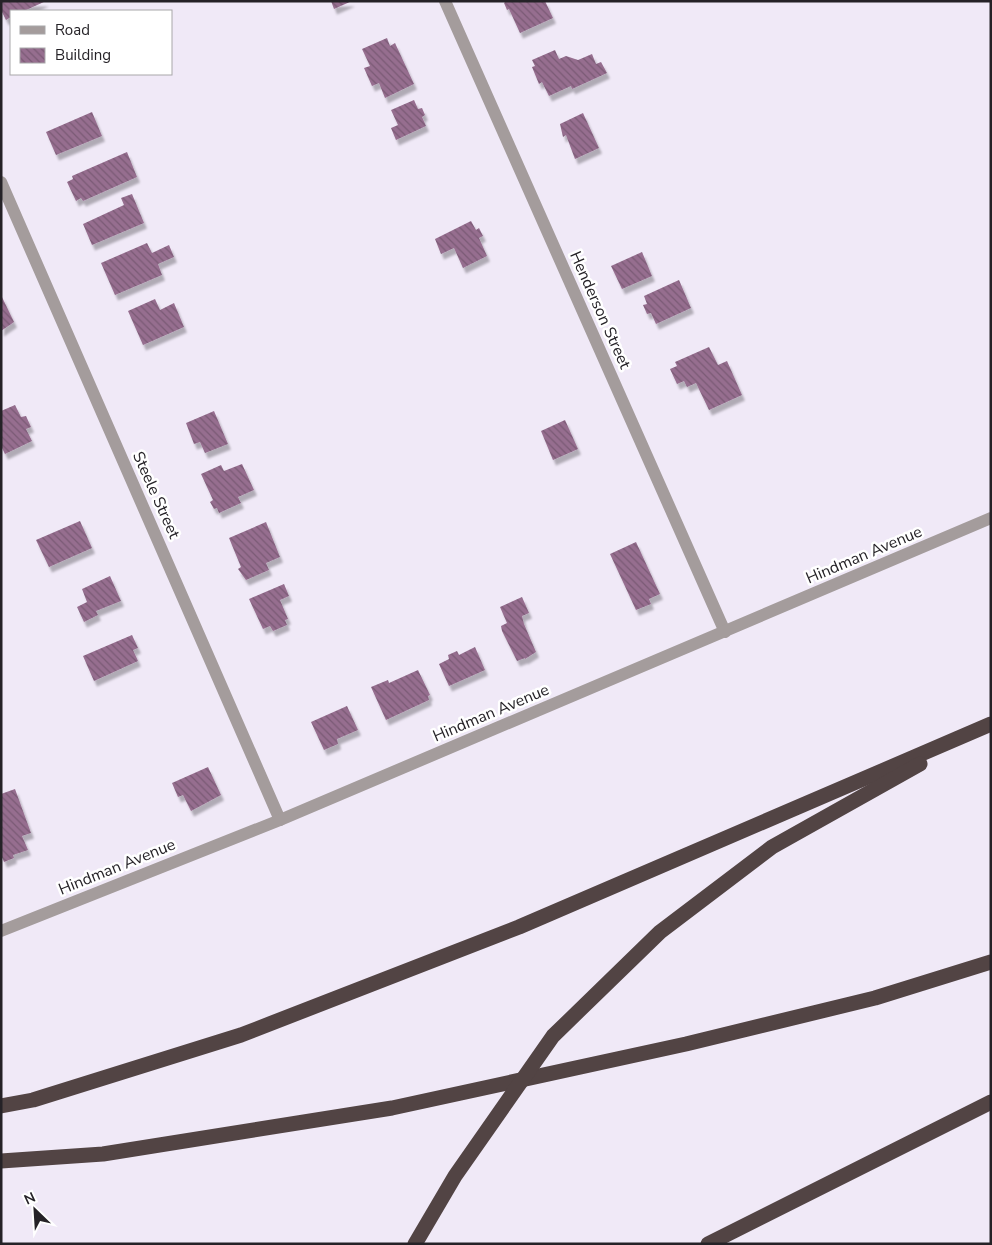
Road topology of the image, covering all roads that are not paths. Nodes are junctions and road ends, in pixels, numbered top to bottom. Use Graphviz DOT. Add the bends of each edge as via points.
graph roads {
  1 [pos="444,1"];
  2 [pos="1,182"];
  3 [pos="991,518"];
  4 [pos="725,632"];
  5 [pos="988,725"];
  6 [pos="280,820"];
  7 [pos="1,931"];
  8 [pos="991,962"];
  9 [pos="991,1102"];
  10 [pos="1,1106"];
  11 [pos="1,1161"];
  12 [pos="415,1244"];
  13 [pos="708,1244"];
  1 -- 4 [label="street, Henderson Street"];
  2 -- 6 [label="street, Steele Street"];
  3 -- 4 [label="street, Hindman Avenue"];
  4 -- 6 [label="street, Hindman Avenue"];
  5 -- 10 [label="highway" via="519,927 241,1035 33,1100"];
  5 -- 12 [label="highway" via="772,847 660,932 553,1036 455,1176"];
  6 -- 7 [label="street, Hindman Avenue"];
  8 -- 11 [label="highway" via="875,998 686,1044 392,1108 104,1154"];
  9 -- 13 [label="highway"];
}
